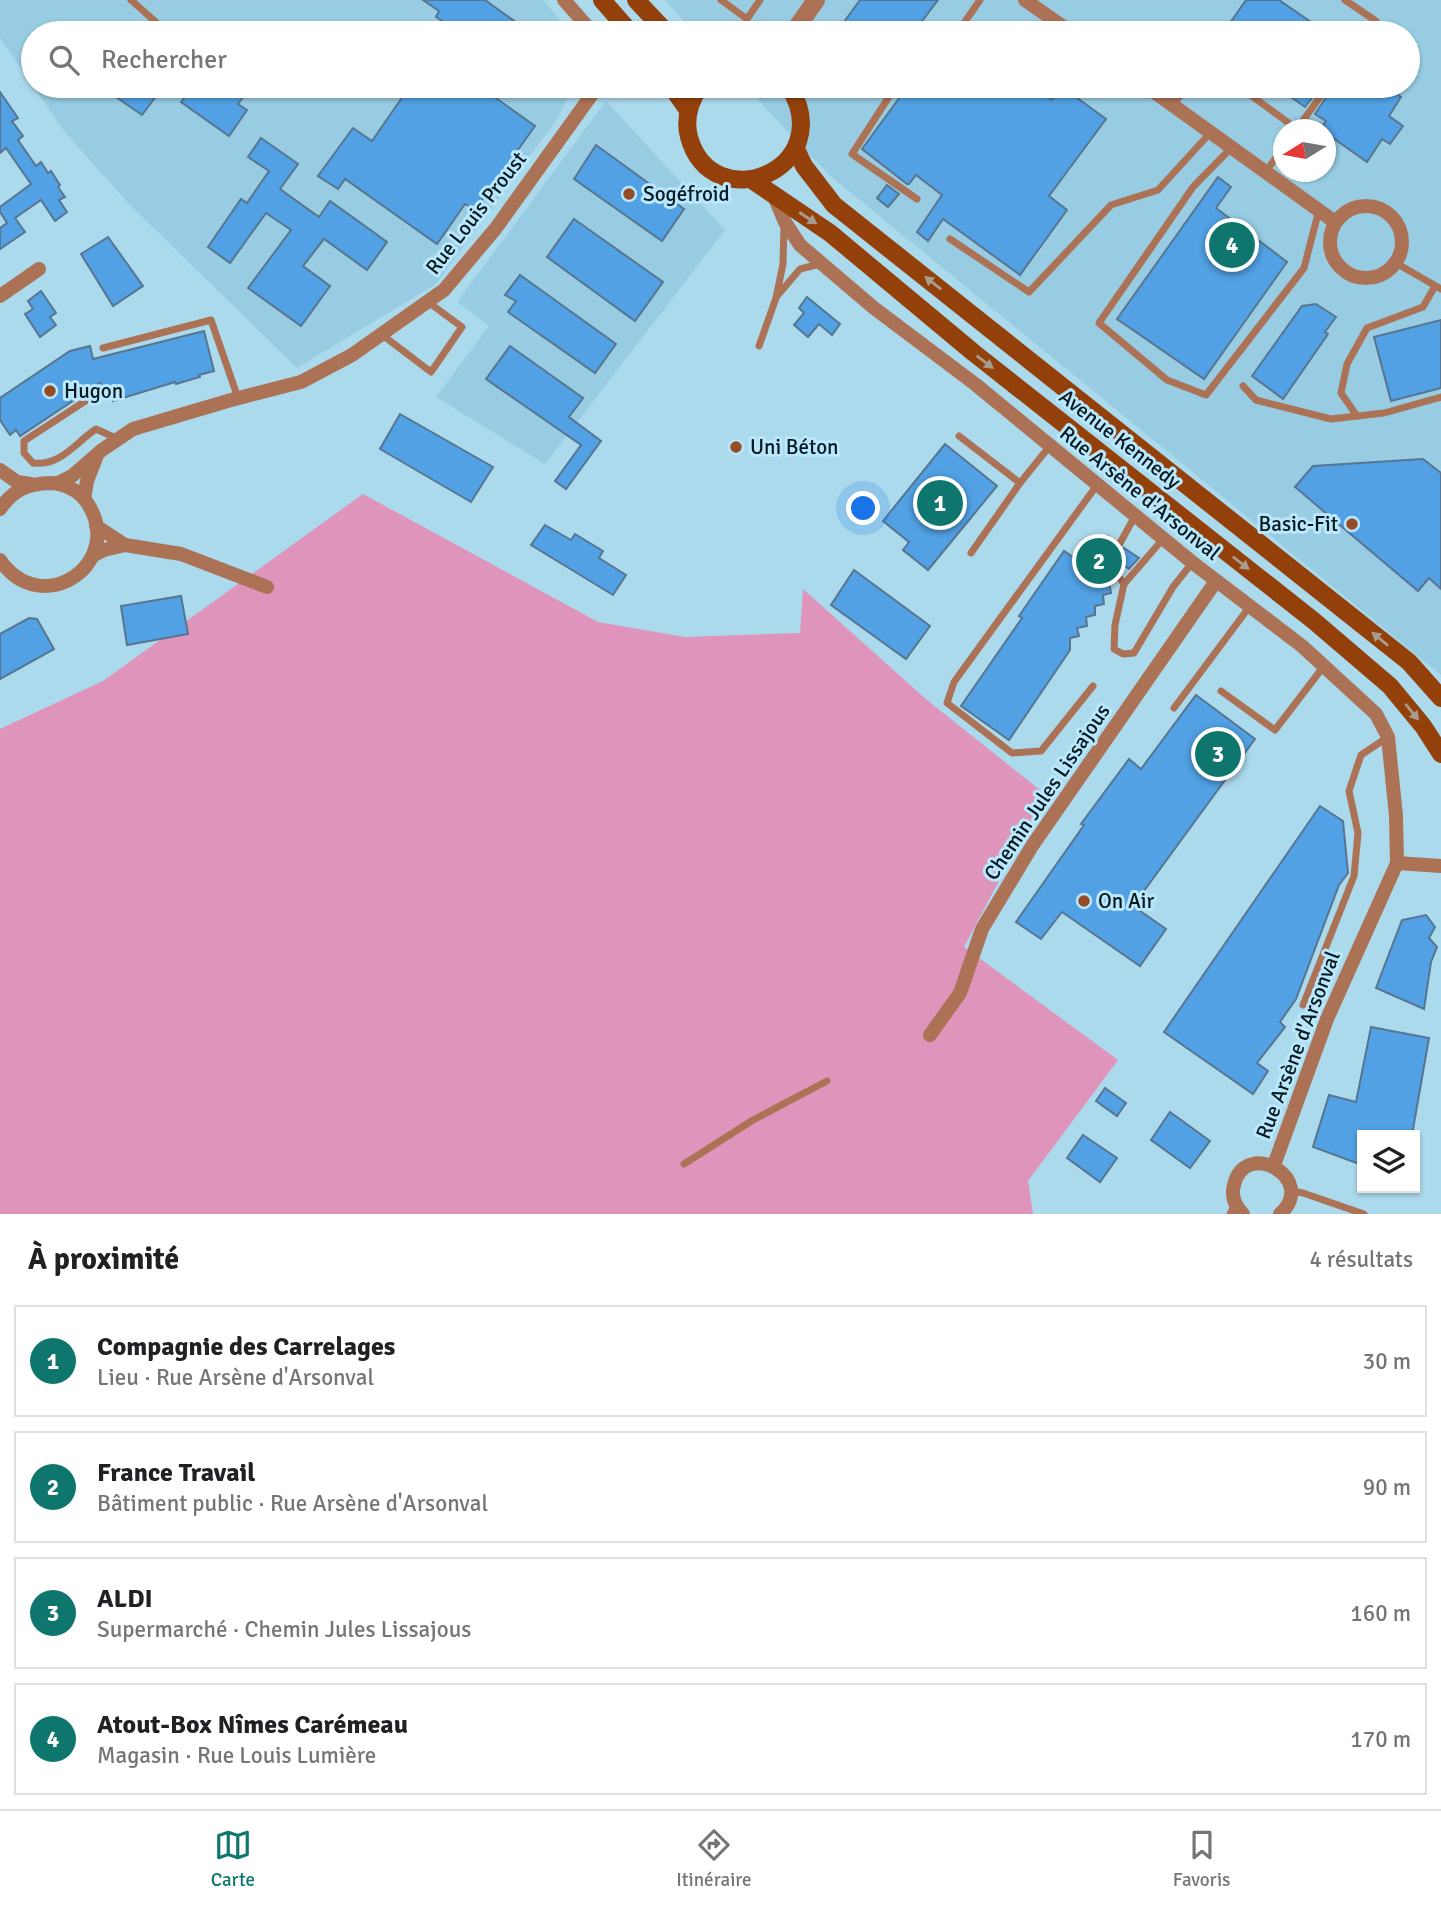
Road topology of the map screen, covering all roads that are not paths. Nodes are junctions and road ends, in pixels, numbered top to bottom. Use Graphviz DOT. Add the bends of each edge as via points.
graph roads {
  1 [pos="131,0"];
  2 [pos="564,0"];
  3 [pos="602,0"];
  4 [pos="636,0"];
  5 [pos="721,0"];
  6 [pos="760,0"];
  7 [pos="816,0"];
  8 [pos="980,0"];
  9 [pos="1025,0"];
  10 [pos="1345,0"];
  11 [pos="155,21"];
  12 [pos="582,21"];
  13 [pos="620,21"];
  14 [pos="656,21"];
  15 [pos="802,21"];
  16 [pos="965,21"];
  17 [pos="1055,21"];
  18 [pos="1375,21"];
  19 [pos="589,98"];
  20 [pos="680,98"];
  21 [pos="694,98"];
  22 [pos="796,98"];
  23 [pos="888,98"];
  24 [pos="1164,98"];
  25 [pos="1178,98"];
  26 [pos="1254,98"];
  27 [pos="1319,98"];
  28 [pos="1174,105"];
  29 [pos="688,110"];
  30 [pos="1283,119"];
  31 [pos="1303,119"];
  32 [pos="1211,132"];
  33 [pos="1232,146"];
  34 [pos="796,149"];
  35 [pos="1273,161"];
  36 [pos="1266,171"];
  37 [pos="752,180"];
  38 [pos="774,196"];
  39 [pos="917,199"];
  40 [pos="1319,210"];
  41 [pos="785,222"];
  42 [pos="1335,222"];
  43 [pos="950,239"];
  44 [pos="822,263"];
  45 [pos="1396,263"];
  46 [pos="39,268"];
  47 [pos="1438,288"];
  48 [pos="0,296"];
  49 [pos="776,298"];
  50 [pos="427,301"];
  51 [pos="381,334"];
  52 [pos="759,346"];
  53 [pos="103,348"];
  54 [pos="1242,386"];
  55 [pos="1441,397"];
  56 [pos="90,398"];
  57 [pos="238,398"];
  58 [pos="1357,416"];
  59 [pos="959,436"];
  60 [pos="118,439"];
  61 [pos="1049,447"];
  62 [pos="97,456"];
  63 [pos="0,470"];
  64 [pos="58,483"];
  65 [pos="1020,483"];
  66 [pos="31,484"];
  67 [pos="1097,485"];
  68 [pos="0,489"];
  69 [pos="84,499"];
  70 [pos="1,508"];
  71 [pos="1135,516"];
  72 [pos="96,526"];
  73 [pos="1163,539"];
  74 [pos="125,545"];
  75 [pos="971,553"];
  76 [pos="94,555"];
  77 [pos="0,560"];
  78 [pos="1193,563"];
  79 [pos="6,574"];
  80 [pos="1216,581"];
  81 [pos="1124,584"];
  82 [pos="267,587"];
  83 [pos="1250,606"];
  84 [pos="1324,666"];
  85 [pos="1093,686"];
  86 [pos="1221,691"];
  87 [pos="1437,692"];
  88 [pos="1174,708"];
  89 [pos="1388,737"];
  90 [pos="1441,754"];
  91 [pos="1396,863"];
  92 [pos="1440,865"];
  93 [pos="1303,1005"];
  94 [pos="930,1035"];
  95 [pos="827,1081"];
  96 [pos="684,1164"];
  97 [pos="1274,1166"];
  98 [pos="1290,1191"];
  99 [pos="1236,1211"];
  100 [pos="1280,1214"];
  101 [pos="1364,1214"];
  1 -- 11 [label="lane"];
  2 -- 12 [label="street"];
  3 -- 13 [label="main road"];
  4 -- 14 [label="main road"];
  5 -- 6 [label="lane" via="747,19"];
  7 -- 15 [label="street"];
  8 -- 16 [label="lane"];
  9 -- 17 [label="street"];
  10 -- 18 [label="lane"];
  19 -- 50 [label="street, Rue Louis Proust" via="496,228 444,289"];
  20 -- 29 [label="main road"];
  21 -- 29 [label="main road"];
  22 -- 34 [label="main road" via="802,116"];
  23 -- 39 [label="lane" via="852,154"];
  24 -- 28 [label="street"];
  25 -- 28 [label="lane"];
  26 -- 30 [label="lane"];
  27 -- 31 [label="lane"];
  28 -- 32 [label="street"];
  29 -- 37 [label="main road" via="687,129 702,162 717,173"];
  32 -- 33 [label="street"];
  32 -- 43 [label="lane" via="1158,190 1111,205 1029,292"];
  33 -- 36 [label="street"];
  33 -- 40 [label="lane" via="1194,187 1099,323 1167,380 1206,395 1304,268"];
  34 -- 37 [label="main road" via="785,164"];
  87 -- 34 [label="main road, Avenue Kennedy, one-way" via="1377,636 834,205"];
  35 -- 36 [label="lane"];
  36 -- 40 [label="street"];
  37 -- 38 [label="main road, Avenue Kennedy"];
  38 -- 41 [label="street, Rue Arsène d'Arsonval"];
  38 -- 90 [label="main road, Avenue Kennedy, one-way" via="830,233 974,353 1314,621 1390,686"];
  40 -- 42 [label="street"];
  41 -- 44 [label="street, Rue Arsène d'Arsonval" via="800,245"];
  41 -- 49 [label="lane"];
  42 -- 45 [label="street" via="1330,249 1346,273 1373,278"];
  42 -- 45 [label="street" via="1356,207 1381,208 1392,216 1403,239"];
  44 -- 49 [label="lane" via="800,269"];
  44 -- 61 [label="street, Rue Arsène d'Arsonval"];
  45 -- 47 [label="lane"];
  46 -- 48 [label="street"];
  47 -- 58 [label="lane" via="1423,307 1367,328 1347,364 1341,393"];
  49 -- 52 [label="lane"];
  50 -- 51 [label="street, Rue Louis Proust"];
  50 -- 51 [label="lane" via="462,327 431,372"];
  51 -- 57 [label="street, Rue Louis Proust" via="301,382"];
  53 -- 57 [label="lane" via="211,320"];
  54 -- 58 [label="lane" via="1256,400 1331,419"];
  55 -- 58 [label="lane"];
  56 -- 60 [label="lane" via="24,441 24,453 33,463 46,464 63,457 96,429"];
  57 -- 60 [label="street, Rue Louis Proust" via="132,429"];
  59 -- 65 [label="lane"];
  60 -- 62 [label="street, Rue Louis Proust"];
  61 -- 65 [label="lane"];
  61 -- 67 [label="street, Rue Arsène d'Arsonval"];
  62 -- 64 [label="street, Rue Louis Proust"];
  62 -- 69 [label="street"];
  63 -- 66 [label="street" via="17,482"];
  64 -- 66 [label="street"];
  64 -- 69 [label="street"];
  65 -- 75 [label="lane"];
  66 -- 70 [label="street" via="15,492"];
  67 -- 71 [label="street, Rue Arsène d'Arsonval"];
  67 -- 85 [label="lane" via="954,682 947,703 1012,753 1041,751"];
  68 -- 70 [label="street"];
  69 -- 72 [label="street"];
  71 -- 73 [label="street, Rue Arsène d'Arsonval"];
  71 -- 81 [label="lane" via="1109,563"];
  72 -- 74 [label="street"];
  72 -- 76 [label="street"];
  73 -- 78 [label="street, Rue Arsène d'Arsonval"];
  73 -- 81 [label="lane"];
  74 -- 76 [label="street"];
  74 -- 82 [label="street" via="181,554"];
  76 -- 79 [label="street" via="80,573 48,587"];
  77 -- 79 [label="street"];
  78 -- 80 [label="street, Rue Arsène d'Arsonval"];
  78 -- 81 [label="lane" via="1173,587 1134,653 1124,654 1114,649"];
  80 -- 83 [label="street, Rue Arsène d'Arsonval"];
  80 -- 94 [label="street, Chemin Jules Lissajous" via="1032,846 982,929 960,993"];
  83 -- 84 [label="street, Rue Arsène d'Arsonval"];
  83 -- 88 [label="lane"];
  84 -- 86 [label="lane" via="1275,730"];
  84 -- 89 [label="street, Rue Arsène d'Arsonval" via="1376,714"];
  89 -- 91 [label="street, Rue Arsène d'Arsonval"];
  89 -- 93 [label="lane" via="1361,755 1349,791 1357,833 1354,876"];
  91 -- 92 [label="street"];
  91 -- 97 [label="street, Rue Arsène d'Arsonval" via="1328,1019"];
  95 -- 96 [label="lane"];
  97 -- 98 [label="street" via="1286,1176"];
  97 -- 99 [label="street" via="1256,1163 1241,1172 1233,1187"];
  98 -- 100 [label="street"];
  98 -- 101 [label="lane"];
}
